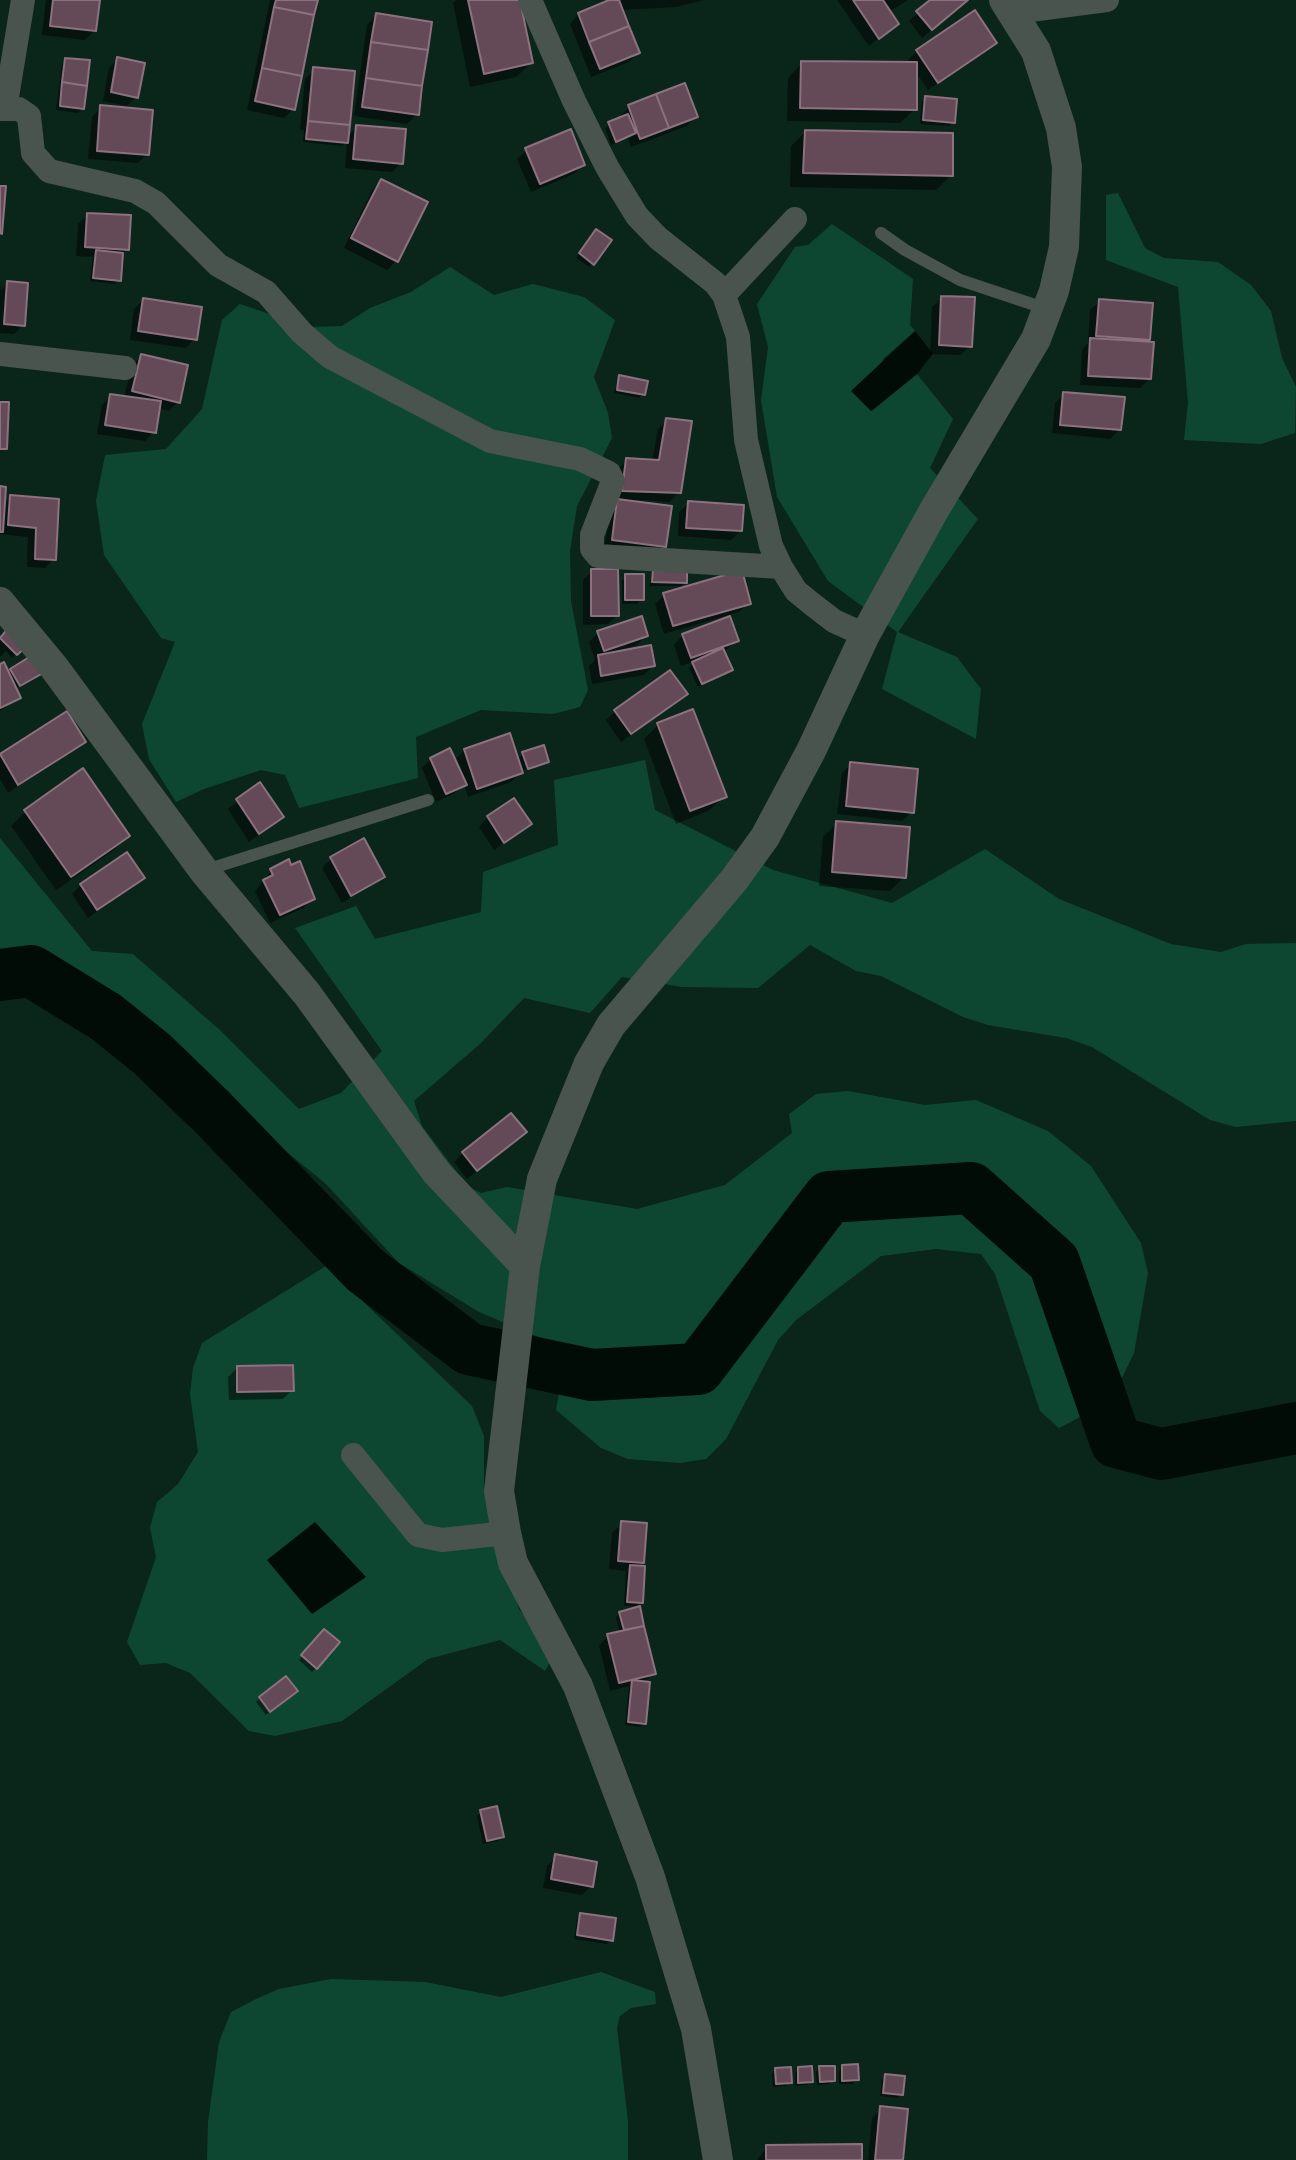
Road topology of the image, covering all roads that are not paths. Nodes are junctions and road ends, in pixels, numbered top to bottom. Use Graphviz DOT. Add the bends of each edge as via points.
graph roads {
  1 [pos="23,0"];
  2 [pos="530,0"];
  3 [pos="1107,0"];
  4 [pos="1009,6"];
  5 [pos="3,109"];
  6 [pos="795,219"];
  7 [pos="881,233"];
  8 [pos="724,295"];
  9 [pos="1047,309"];
  10 [pos="0,354"];
  11 [pos="125,368"];
  12 [pos="781,567"];
  13 [pos="0,602"];
  14 [pos="865,635"];
  15 [pos="428,800"];
  16 [pos="204,871"];
  17 [pos="525,1266"];
  18 [pos="353,1455"];
  19 [pos="506,1533"];
  20 [pos="718,2160"];
  1 -- 5 [label="street"];
  2 -- 8 [label="street" via="574,101 637,216"];
  3 -- 4 [label="street"];
  4 -- 9 [label="street" via="1036,51 1051,90 1067,167 1064,247"];
  5 -- 12 [label="street" via="19,109 29,116 33,153 49,171 135,191 156,203 218,265 266,292 330,357 490,441 580,459 609,473 613,481 592,535 598,556"];
  6 -- 8 [label="street"];
  7 -- 9 [label="lane" via="960,280"];
  8 -- 12 [label="street" via="738,337 746,440 771,546"];
  9 -- 14 [label="street" via="1016,377"];
  10 -- 11 [label="street"];
  12 -- 14 [label="street" via="812,604"];
  13 -- 16 [label="street"];
  14 -- 17 [label="street" via="765,837 611,1025 589,1063 542,1179"];
  15 -- 16 [label="lane"];
  16 -- 17 [label="street" via="307,994 436,1172"];
  17 -- 19 [label="street" via="499,1491"];
  18 -- 19 [label="street" via="418,1535 442,1540"];
  19 -- 20 [label="street" via="513,1563 578,1686 650,1877 696,2029"];
}
